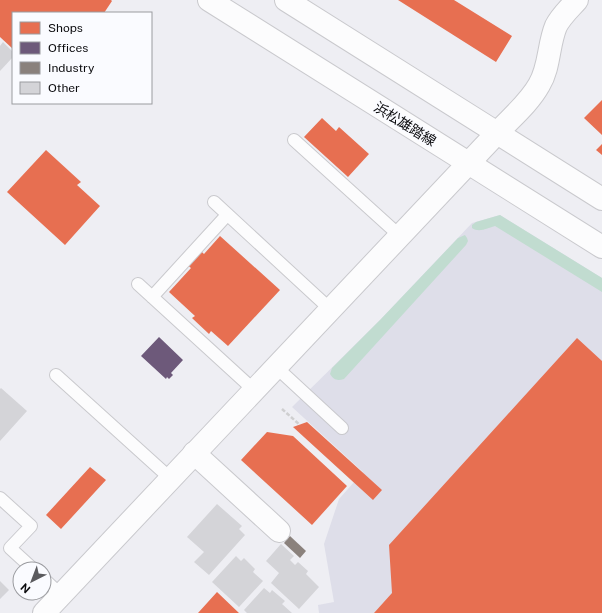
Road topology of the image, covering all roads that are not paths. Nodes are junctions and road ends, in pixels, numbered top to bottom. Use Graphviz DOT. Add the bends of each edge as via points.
graph roads {
  1 [pos="209,0"];
  2 [pos="286,0"];
  3 [pos="578,0"];
  4 [pos="497,133"];
  5 [pos="294,140"];
  6 [pos="468,163"];
  7 [pos="602,199"];
  8 [pos="214,202"];
  9 [pos="227,215"];
  10 [pos="400,236"];
  11 [pos="602,247"];
  12 [pos="138,284"];
  13 [pos="152,297"];
  14 [pos="330,309"];
  15 [pos="276,367"];
  16 [pos="56,375"];
  17 [pos="254,390"];
  18 [pos="342,428"];
  19 [pos="194,453"];
  20 [pos="170,479"];
  21 [pos="0,498"];
  22 [pos="279,531"];
  23 [pos="24,561"];
  24 [pos="52,587"];
  25 [pos="61,595"];
  26 [pos="44,613"];
  1 -- 6 [label="street, 浜松雄踏線"];
  2 -- 4 [label="street"];
  3 -- 4 [label="street" via="556,27 540,84"];
  4 -- 6 [label="street"];
  4 -- 7 [label="street"];
  5 -- 10 [label="lane"];
  6 -- 10 [label="street"];
  6 -- 11 [label="street, 浜松雄踏線"];
  8 -- 9 [label="lane"];
  9 -- 13 [label="lane"];
  9 -- 14 [label="lane"];
  10 -- 14 [label="street"];
  12 -- 13 [label="lane"];
  13 -- 17 [label="lane"];
  14 -- 15 [label="street"];
  15 -- 17 [label="street"];
  15 -- 18 [label="lane"];
  16 -- 20 [label="lane"];
  17 -- 19 [label="street"];
  19 -- 20 [label="street"];
  19 -- 22 [label="street"];
  20 -- 25 [label="street"];
  21 -- 23 [label="lane" via="30,526 10,548"];
  24 -- 25 [label="lane"];
  25 -- 26 [label="street"];
}
